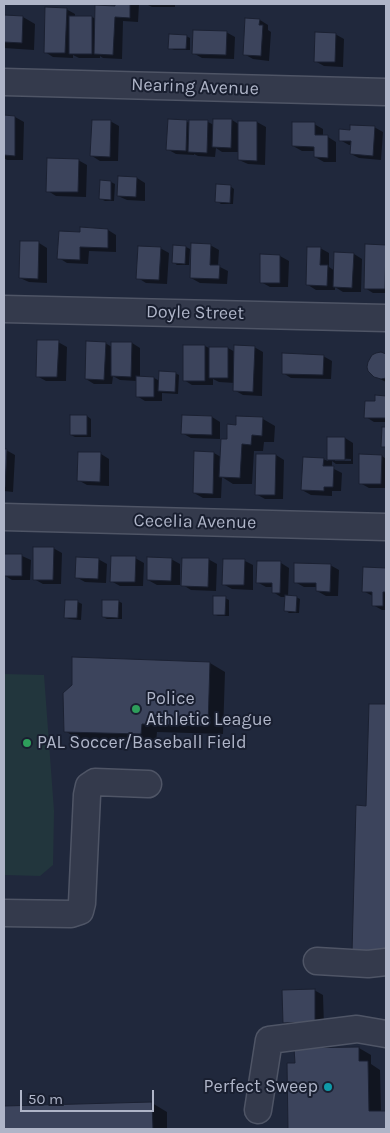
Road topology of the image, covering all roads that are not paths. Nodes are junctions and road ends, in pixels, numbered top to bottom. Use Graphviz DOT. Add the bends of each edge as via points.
graph roads {
  1 [pos="4,82"];
  2 [pos="386,92"];
  3 [pos="4,309"];
  4 [pos="386,318"];
  5 [pos="4,517"];
  6 [pos="386,526"];
  7 [pos="148,784"];
  8 [pos="4,913"];
  9 [pos="316,961"];
  10 [pos="386,962"];
  11 [pos="386,1034"];
  12 [pos="258,1110"];
  1 -- 2 [label="street, Nearing Avenue"];
  3 -- 4 [label="street, Doyle Street"];
  5 -- 6 [label="street, Cecelia Avenue"];
  7 -- 8 [label="street" via="95,782 89,786 80,910 70,914"];
  9 -- 10 [label="street"];
  11 -- 12 [label="street" via="357,1029 269,1040"];
}
